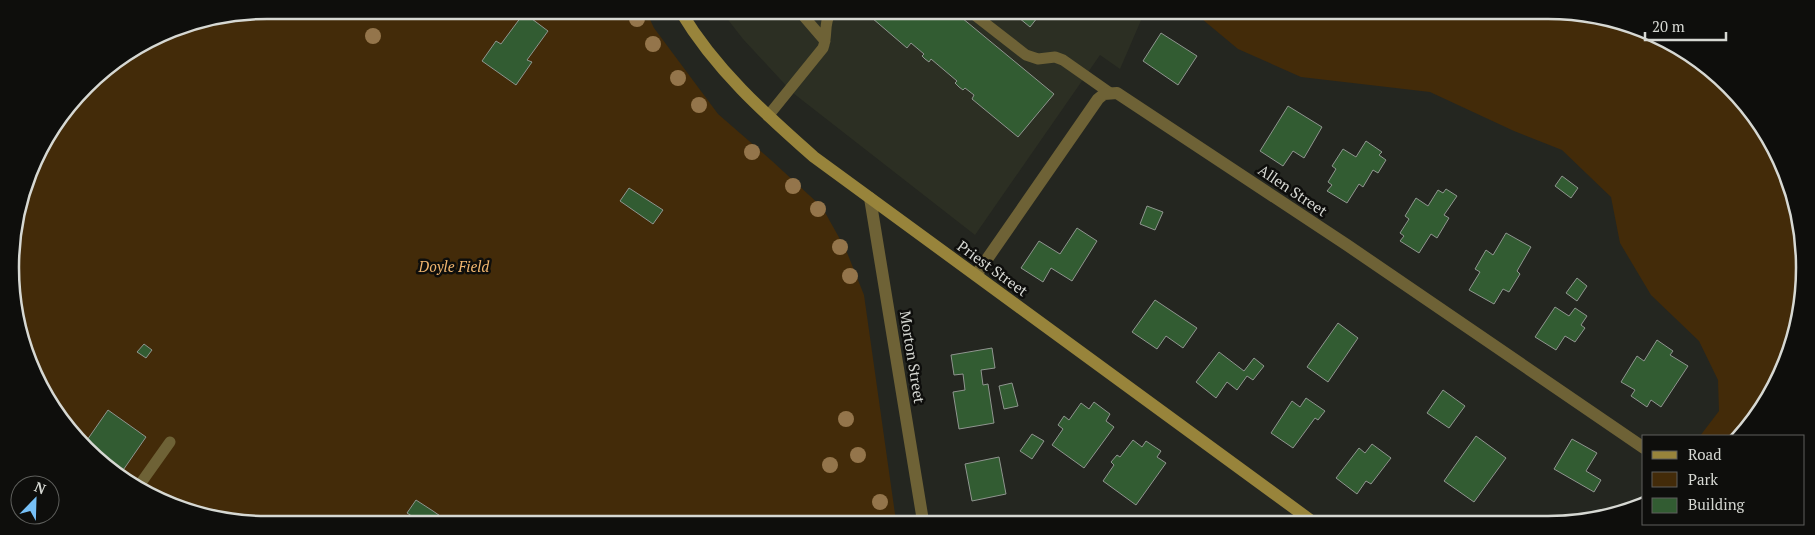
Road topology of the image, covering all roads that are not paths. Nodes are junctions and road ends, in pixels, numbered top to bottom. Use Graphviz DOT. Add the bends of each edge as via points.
graph roads {
  1 [pos="685,19"];
  2 [pos="806,19"];
  3 [pos="827,19"];
  4 [pos="980,19"];
  5 [pos="825,41"];
  6 [pos="1110,93"];
  7 [pos="768,116"];
  8 [pos="870,198"];
  9 [pos="976,275"];
  10 [pos="170,442"];
  11 [pos="1642,447"];
  12 [pos="142,482"];
  13 [pos="923,516"];
  14 [pos="1305,516"];
  1 -- 7 [label="main road, Priest Street" via="722,69"];
  2 -- 5 [label="lane"];
  3 -- 5 [label="lane"];
  4 -- 6 [label="lane" via="1026,55 1063,60"];
  5 -- 7 [label="lane" via="823,48"];
  6 -- 9 [label="street" via="1098,99"];
  6 -- 11 [label="street, Allen Street" via="1117,93 1134,103"];
  7 -- 8 [label="main road, Priest Street" via="814,157"];
  8 -- 9 [label="main road, Priest Street"];
  8 -- 13 [label="street, Morton Street"];
  9 -- 14 [label="main road, Priest Street"];
  10 -- 12 [label="lane"];
}
